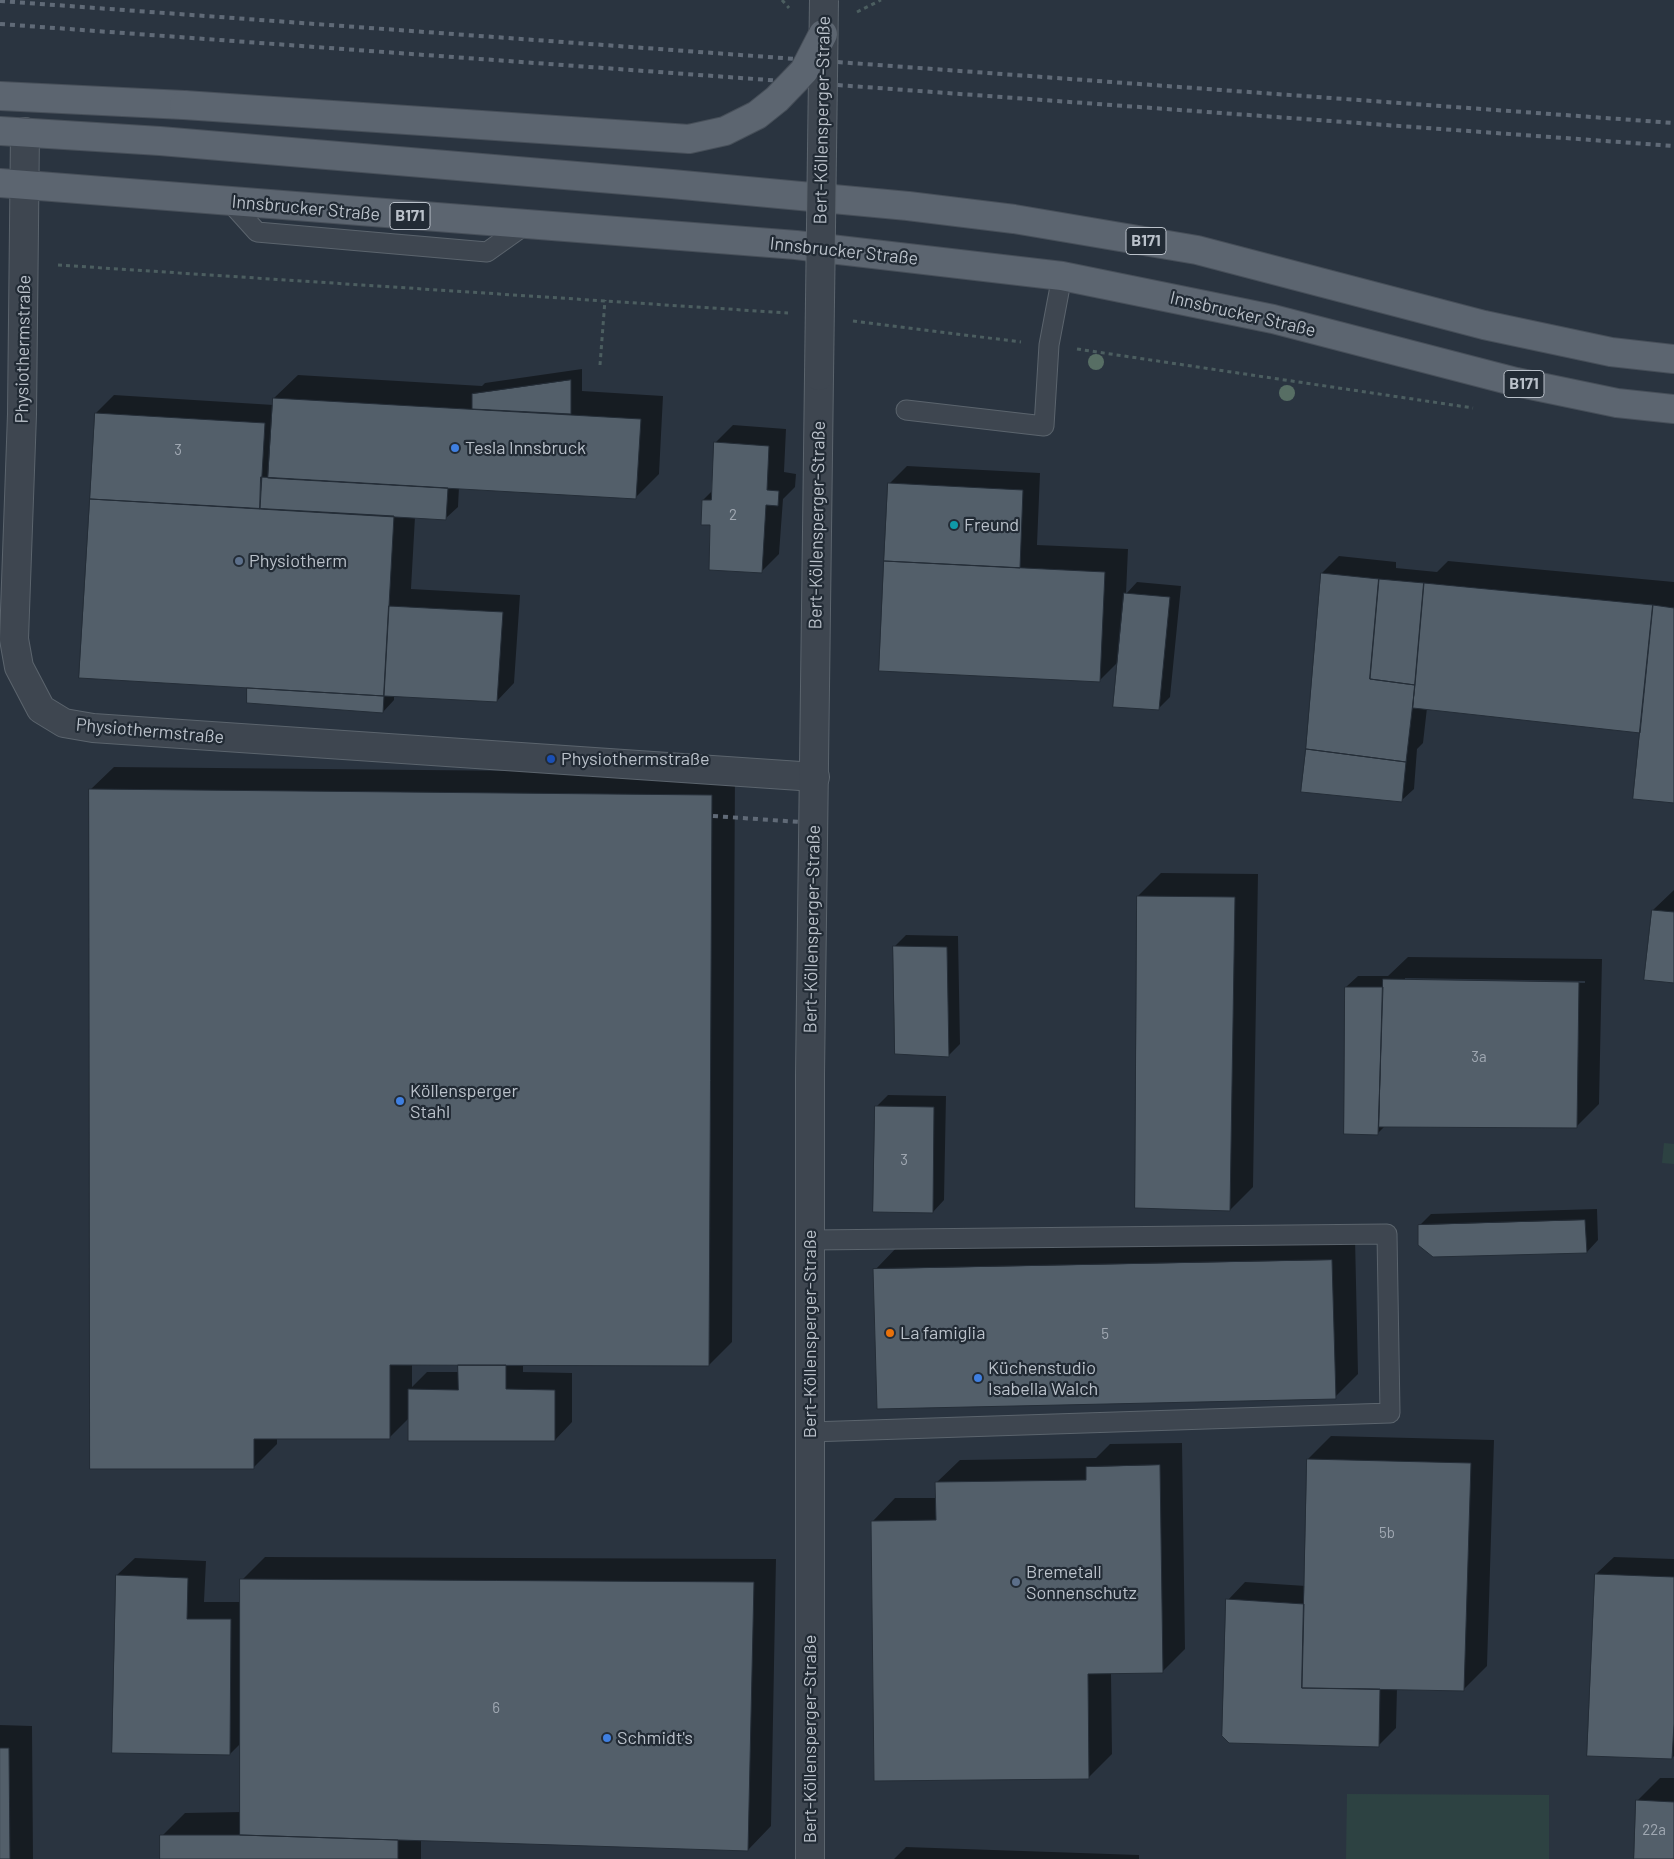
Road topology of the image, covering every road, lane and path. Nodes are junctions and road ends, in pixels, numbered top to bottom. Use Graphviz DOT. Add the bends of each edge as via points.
graph roads {
  1 [pos="824,0"];
  2 [pos="823,34"];
  3 [pos="0,96"];
  4 [pos="13,131"];
  5 [pos="12,185"];
  6 [pos="24,263"];
  7 [pos="1062,276"];
  8 [pos="605,300"];
  9 [pos="789,313"];
  10 [pos="847,320"];
  11 [pos="1049,345"];
  12 [pos="1674,359"];
  13 [pos="600,365"];
  14 [pos="1480,409"];
  15 [pos="1674,409"];
  16 [pos="906,410"];
  17 [pos="9,656"];
  18 [pos="815,777"];
  19 [pos="810,1240"];
  20 [pos="810,1432"];
  21 [pos="810,1859"];
  1 -- 2 [label="street, Bert-Köllensperger-Straße, bridge"];
  2 -- 3 [label="main road, bridge" via="804,71 757,115 725,131 689,139"];
  2 -- 18 [label="street, Bert-Köllensperger-Straße, bridge"];
  4 -- 5 [label="street, Physiothermstraße"];
  4 -- 12 [label="main road, B171" via="672,184 1014,219 1197,250 1484,325 1611,352"];
  5 -- 6 [label="street, Physiothermstraße"];
  5 -- 7 [label="main road, Innsbrucker Straße / B171" via="796,245"];
  6 -- 8 [label="path"];
  6 -- 17 [label="street, Physiothermstraße" via="14,639"];
  7 -- 11 [label="lane"];
  7 -- 15 [label="main road, Innsbrucker Straße / B171" via="1273,319 1516,382 1617,403"];
  8 -- 9 [label="path"];
  8 -- 13 [label="path"];
  10 -- 11 [label="path"];
  11 -- 14 [label="path"];
  11 -- 16 [label="lane" via="1044,426"];
  17 -- 18 [label="street, Physiothermstraße" via="19,666 41,709 64,723 93,728"];
  18 -- 19 [label="street, Bert-Köllensperger-Straße"];
  19 -- 20 [label="street, Bert-Köllensperger-Straße"];
  19 -- 20 [label="lane" via="1387,1234 1390,1413"];
  20 -- 21 [label="street, Bert-Köllensperger-Straße"];
}
